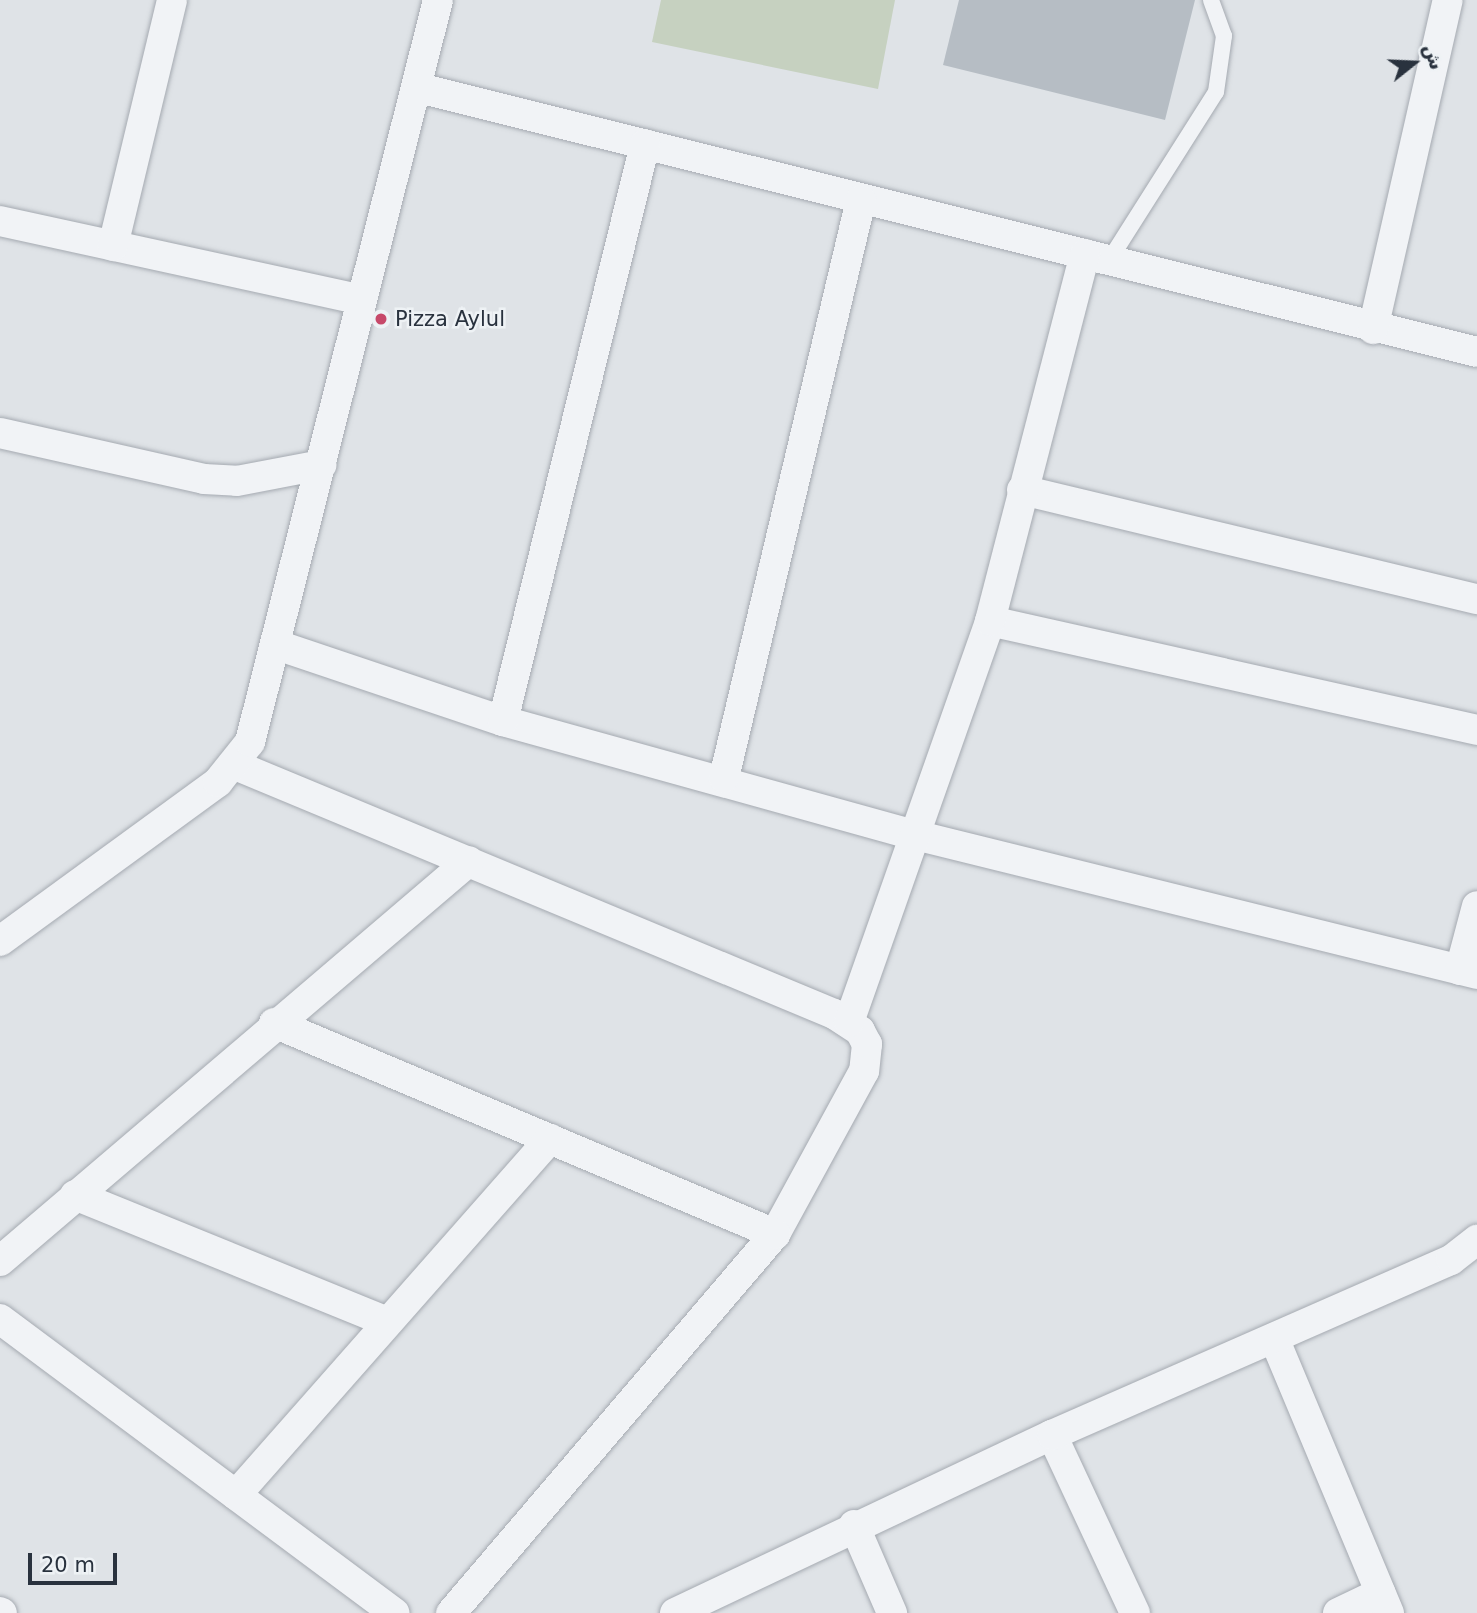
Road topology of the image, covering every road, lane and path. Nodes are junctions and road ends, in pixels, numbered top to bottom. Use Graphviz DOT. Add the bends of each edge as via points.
graph roads {
  1 [pos="172,0"];
  2 [pos="438,0"];
  3 [pos="1448,0"];
  4 [pos="1216,3"];
  5 [pos="419,88"];
  6 [pos="645,144"];
  7 [pos="861,200"];
  8 [pos="0,221"];
  9 [pos="113,246"];
  10 [pos="1098,257"];
  11 [pos="361,300"];
  12 [pos="1373,329"];
  13 [pos="1477,352"];
  14 [pos="0,433"];
  15 [pos="321,465"];
  16 [pos="1022,490"];
  17 [pos="1477,599"];
  18 [pos="990,621"];
  19 [pos="277,645"];
  20 [pos="503,721"];
  21 [pos="1477,730"];
  22 [pos="235,765"];
  23 [pos="724,778"];
  24 [pos="919,836"];
  25 [pos="469,862"];
  26 [pos="1477,906"];
  27 [pos="0,941"];
  28 [pos="1468,972"];
  29 [pos="849,1022"];
  30 [pos="274,1023"];
  31 [pos="550,1139"];
  32 [pos="75,1195"];
  33 [pos="775,1234"];
  34 [pos="1477,1240"];
  35 [pos="0,1261"];
  36 [pos="0,1319"];
  37 [pos="385,1321"];
  38 [pos="1274,1338"];
  39 [pos="1052,1435"];
  40 [pos="236,1495"];
  41 [pos="854,1525"];
  42 [pos="1385,1603"];
  43 [pos="394,1613"];
  44 [pos="451,1613"];
  45 [pos="674,1613"];
  46 [pos="891,1613"];
  47 [pos="1135,1613"];
  48 [pos="1338,1613"];
  1 -- 9 [label="street"];
  2 -- 5 [label="street"];
  3 -- 12 [label="street"];
  4 -- 10 [label="lane" via="1224,36 1216,92"];
  5 -- 6 [label="street"];
  5 -- 11 [label="street"];
  6 -- 7 [label="street"];
  6 -- 20 [label="street"];
  7 -- 10 [label="street"];
  7 -- 23 [label="street"];
  8 -- 9 [label="street"];
  9 -- 11 [label="street"];
  10 -- 12 [label="street"];
  10 -- 16 [label="street"];
  11 -- 15 [label="street"];
  12 -- 13 [label="street"];
  14 -- 15 [label="street" via="204,479 237,481"];
  15 -- 19 [label="street"];
  16 -- 17 [label="street"];
  16 -- 18 [label="street"];
  18 -- 21 [label="street"];
  18 -- 24 [label="street"];
  19 -- 20 [label="street"];
  19 -- 22 [label="street" via="259,719"];
  20 -- 23 [label="street"];
  22 -- 25 [label="street"];
  22 -- 27 [label="street"];
  23 -- 24 [label="street"];
  24 -- 28 [label="street"];
  24 -- 29 [label="street"];
  25 -- 29 [label="street"];
  25 -- 30 [label="street"];
  26 -- 28 [label="street"];
  29 -- 33 [label="street" via="867,1044 864,1072"];
  30 -- 31 [label="street"];
  30 -- 32 [label="street"];
  31 -- 33 [label="street"];
  31 -- 37 [label="street"];
  32 -- 35 [label="street"];
  32 -- 37 [label="street"];
  33 -- 44 [label="street"];
  34 -- 38 [label="street" via="1451,1260"];
  36 -- 40 [label="street"];
  37 -- 40 [label="street"];
  38 -- 39 [label="street"];
  38 -- 42 [label="street"];
  39 -- 41 [label="street"];
  39 -- 47 [label="street"];
  40 -- 43 [label="street"];
  41 -- 45 [label="street"];
  41 -- 46 [label="street"];
  42 -- 48 [label="street"];
}
